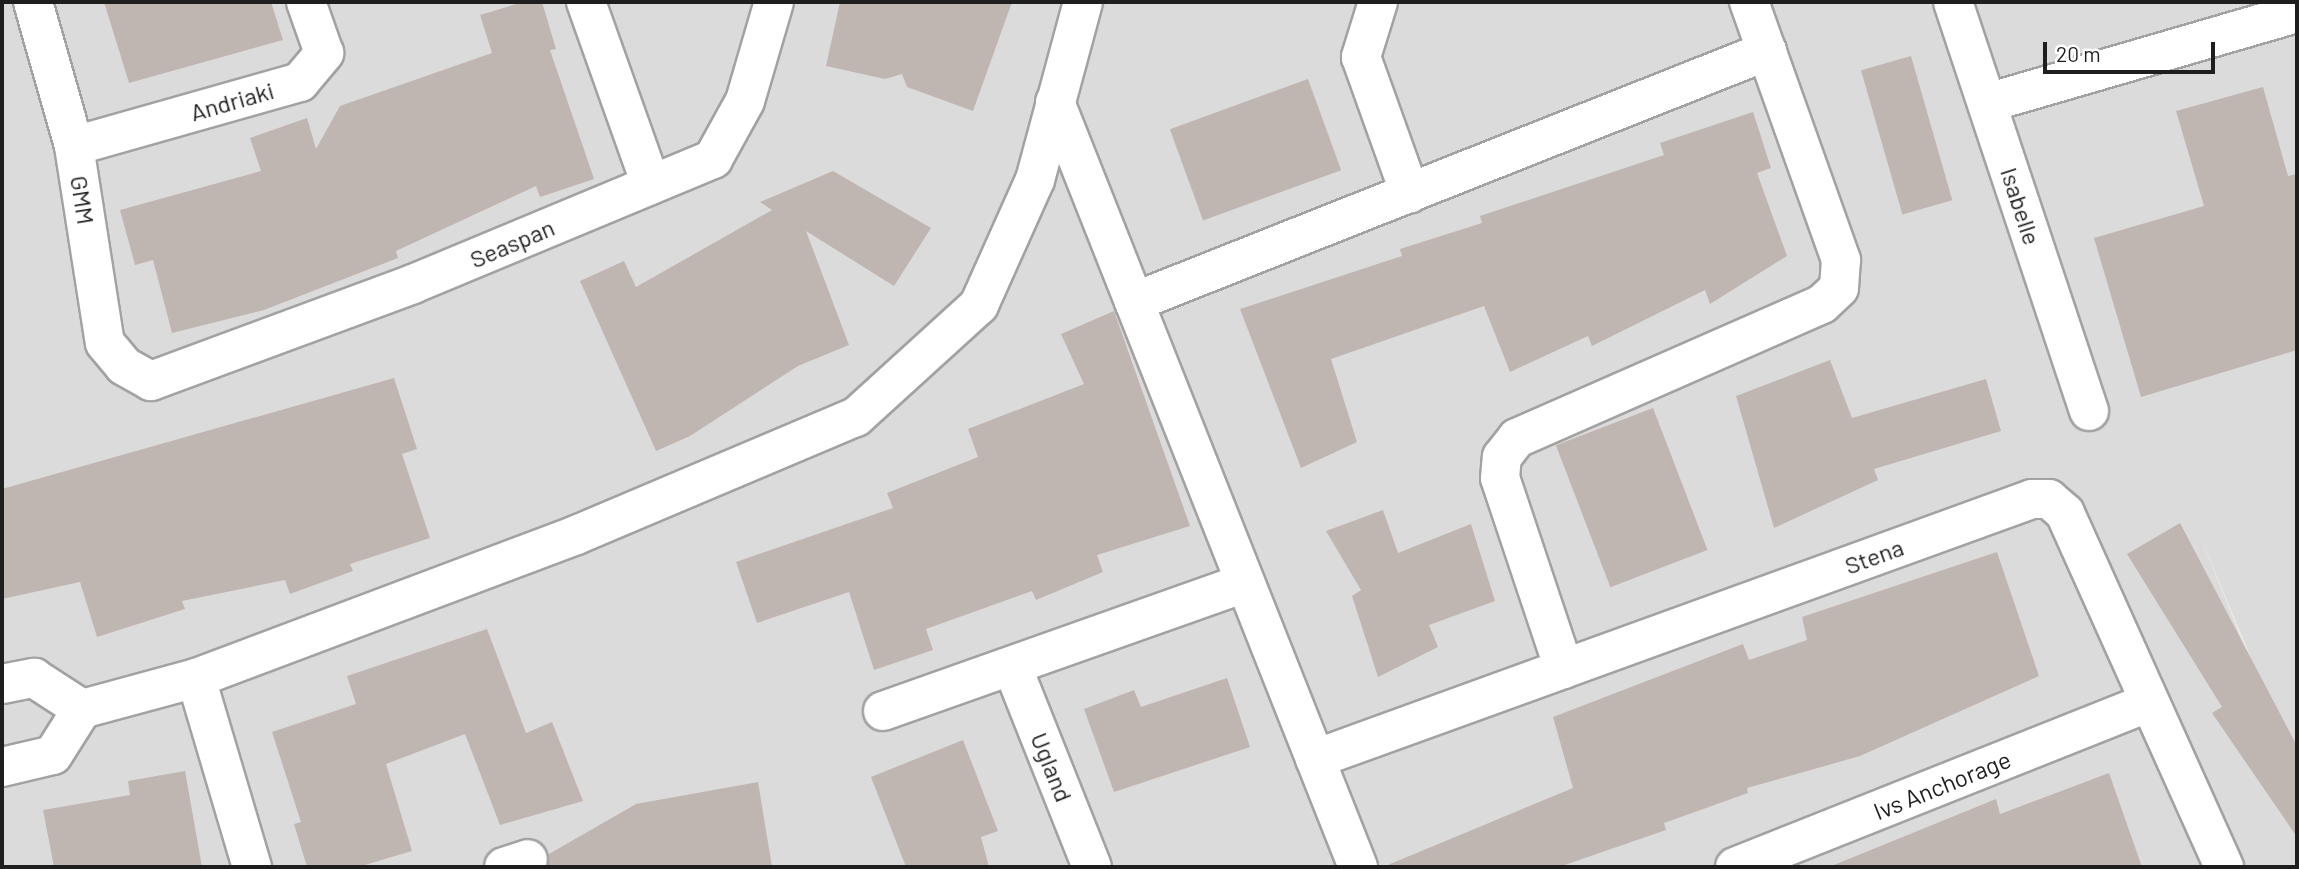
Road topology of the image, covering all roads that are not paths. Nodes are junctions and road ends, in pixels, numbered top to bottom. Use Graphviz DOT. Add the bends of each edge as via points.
graph roads {
  1 [pos="33,2"];
  2 [pos="306,2"];
  3 [pos="586,2"];
  4 [pos="774,2"];
  5 [pos="1083,2"];
  6 [pos="1378,2"];
  7 [pos="1749,2"];
  8 [pos="1953,2"];
  9 [pos="2294,2"];
  10 [pos="2297,14"];
  11 [pos="1767,51"];
  12 [pos="1055,102"];
  13 [pos="1987,103"];
  14 [pos="74,146"];
  15 [pos="651,185"];
  16 [pos="1410,194"];
  17 [pos="1134,302"];
  18 [pos="151,381"];
  19 [pos="2089,411"];
  20 [pos="1245,583"];
  21 [pos="1012,666"];
  22 [pos="1564,669"];
  23 [pos="196,678"];
  24 [pos="2,684"];
  25 [pos="2149,702"];
  26 [pos="82,709"];
  27 [pos="883,711"];
  28 [pos="1315,759"];
  29 [pos="2,767"];
  30 [pos="252,867"];
  31 [pos="1092,867"];
  32 [pos="1358,867"];
  33 [pos="1735,867"];
  34 [pos="2224,867"];
  1 -- 14 [label="street, GMM"];
  2 -- 14 [label="street, Andriaki" via="324,53 300,82"];
  3 -- 15 [label="street"];
  4 -- 15 [label="street, Seaspan" via="745,101 713,159"];
  5 -- 12 [label="street"];
  6 -- 16 [label="street" via="1361,57"];
  7 -- 11 [label="street"];
  8 -- 13 [label="street, Isabelle"];
  9 -- 10 [label="street"];
  10 -- 13 [label="street"];
  11 -- 16 [label="street"];
  11 -- 22 [label="street" via="1841,260 1839,288 1822,304 1517,438 1502,457 1500,478"];
  12 -- 17 [label="street"];
  12 -- 23 [label="street" via="1035,180 979,305 856,417 576,535"];
  13 -- 19 [label="street, Isabelle"];
  14 -- 18 [label="street, GMM" via="106,343 124,366"];
  15 -- 18 [label="street, Seaspan" via="413,284"];
  16 -- 17 [label="street"];
  17 -- 20 [label="street"];
  20 -- 21 [label="street"];
  20 -- 28 [label="street"];
  21 -- 27 [label="street"];
  21 -- 31 [label="street, Ugland"];
  22 -- 25 [label="street, Stena" via="2032,499 2049,499 2065,513"];
  22 -- 28 [label="street, Stena"];
  23 -- 26 [label="street"];
  23 -- 30 [label="street"];
  24 -- 26 [label="street" via="34,678"];
  25 -- 33 [label="street, Ivs Anchorage"];
  25 -- 34 [label="street, Stena"];
  26 -- 29 [label="street" via="53,755"];
  28 -- 32 [label="street"];
}
